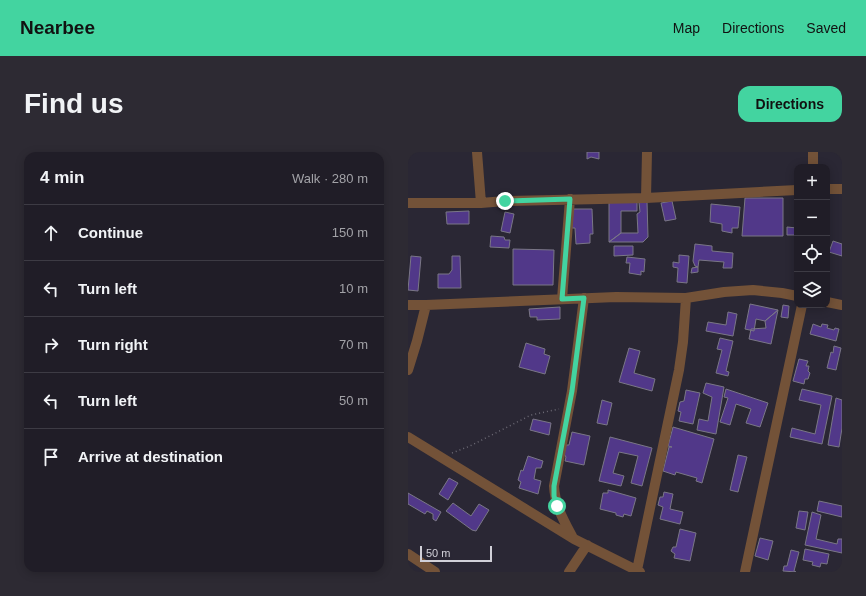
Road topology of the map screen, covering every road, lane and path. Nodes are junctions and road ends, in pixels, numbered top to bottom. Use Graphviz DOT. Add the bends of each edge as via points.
graph roads {
  1 [pos="477,152"];
  2 [pos="647,152"];
  3 [pos="813,152"];
  4 [pos="813,164"];
  5 [pos="830,189"];
  6 [pos="842,189"];
  7 [pos="794,190"];
  8 [pos="646,198"];
  9 [pos="570,199"];
  10 [pos="408,203"];
  11 [pos="481,203"];
  12 [pos="794,295"];
  13 [pos="584,298"];
  14 [pos="686,298"];
  15 [pos="562,299"];
  16 [pos="830,303"];
  17 [pos="408,305"];
  18 [pos="426,305"];
  19 [pos="842,305"];
  20 [pos="801,308"];
  21 [pos="408,370"];
  22 [pos="569,407"];
  23 [pos="408,438"];
  24 [pos="440,457"];
  25 [pos="574,539"];
  26 [pos="588,545"];
  27 [pos="408,554"];
  28 [pos="639,571"];
  29 [pos="435,572"];
  30 [pos="569,572"];
  31 [pos="745,572"];
  1 -- 11 [label="street"];
  2 -- 8 [label="street"];
  3 -- 4 [label="street"];
  5 -- 6 [label="street"];
  7 -- 8 [label="street"];
  8 -- 9 [label="street"];
  9 -- 11 [label="street"];
  9 -- 15 [label="street"];
  10 -- 11 [label="street"];
  12 -- 14 [label="street" via="753,290"];
  13 -- 14 [label="street"];
  13 -- 15 [label="street"];
  13 -- 22 [label="street"];
  14 -- 28 [label="street" via="679,370"];
  15 -- 18 [label="street"];
  16 -- 19 [label="street"];
  17 -- 18 [label="street"];
  18 -- 21 [label="street"];
  20 -- 31 [label="street"];
  22 -- 24 [label="path" via="531,415 470,446"];
  22 -- 25 [label="street" via="554,496"];
  23 -- 24 [label="street"];
  24 -- 25 [label="street"];
  25 -- 26 [label="street"];
  26 -- 28 [label="street"];
  26 -- 30 [label="street"];
  27 -- 29 [label="street"];
}
